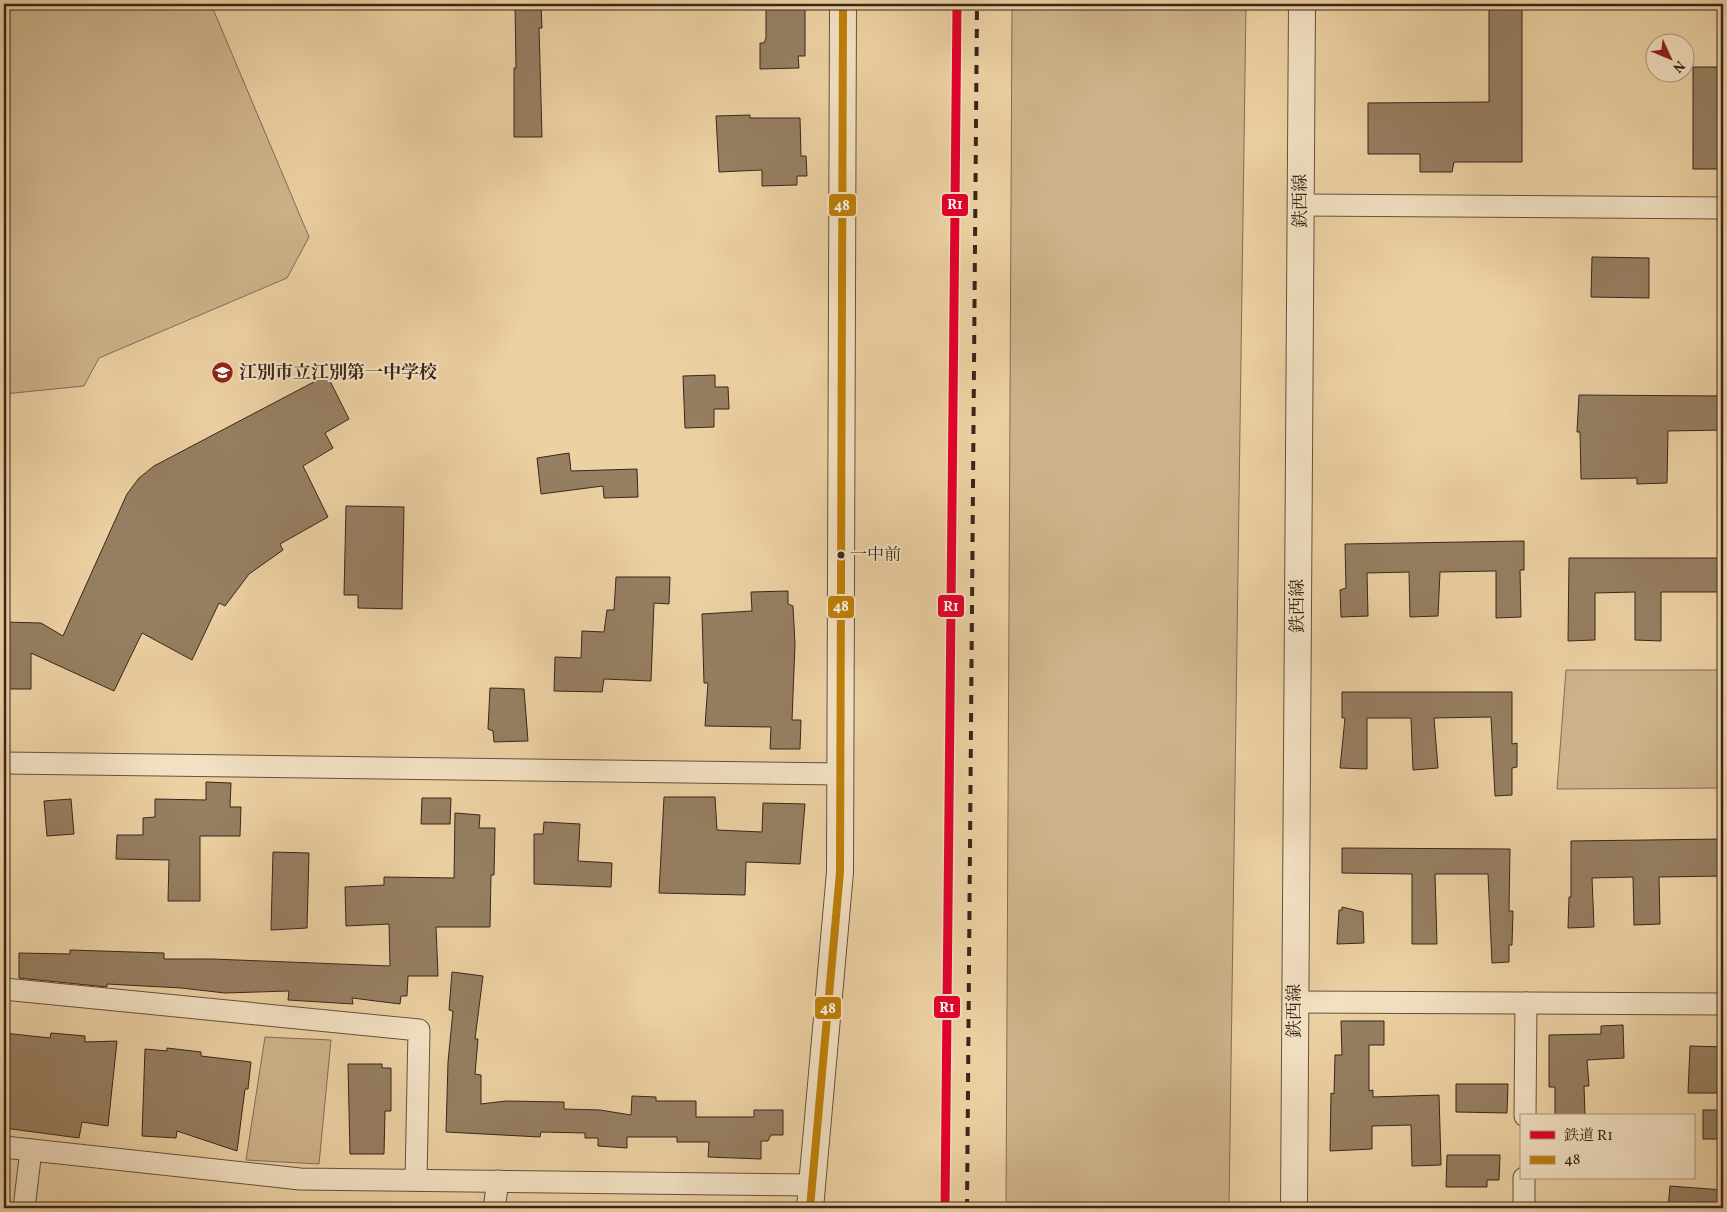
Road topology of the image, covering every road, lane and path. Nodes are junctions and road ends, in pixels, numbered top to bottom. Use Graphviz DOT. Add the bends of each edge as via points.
graph roads {
  1 [pos="844,4"];
  2 [pos="1302,4"];
  3 [pos="1300,205"];
  4 [pos="1723,208"];
  5 [pos="4,763"];
  6 [pos="840,774"];
  7 [pos="4,989"];
  8 [pos="1295,1002"];
  9 [pos="1526,1003"];
  10 [pos="1723,1004"];
  11 [pos="1525,1114"];
  12 [pos="4,1147"];
  13 [pos="31,1150"];
  14 [pos="416,1180"];
  15 [pos="1524,1180"];
  16 [pos="498,1182"];
  17 [pos="811,1197"];
  18 [pos="24,1208"];
  19 [pos="494,1208"];
  20 [pos="1294,1208"];
  21 [pos="1524,1208"];
  1 -- 6 [label="street"];
  2 -- 3 [label="street, 鉄西線"];
  3 -- 4 [label="street"];
  3 -- 8 [label="street, 鉄西線"];
  5 -- 6 [label="street"];
  6 -- 17 [label="street" via="840,872"];
  7 -- 14 [label="street" via="419,1030"];
  8 -- 9 [label="street"];
  8 -- 20 [label="street, 鉄西線"];
  9 -- 10 [label="street"];
  9 -- 11 [label="street"];
  12 -- 13 [label="street"];
  13 -- 14 [label="street" via="300,1179"];
  13 -- 18 [label="street"];
  14 -- 16 [label="street"];
  15 -- 21 [label="street"];
  16 -- 17 [label="street"];
  16 -- 19 [label="street"];
}
